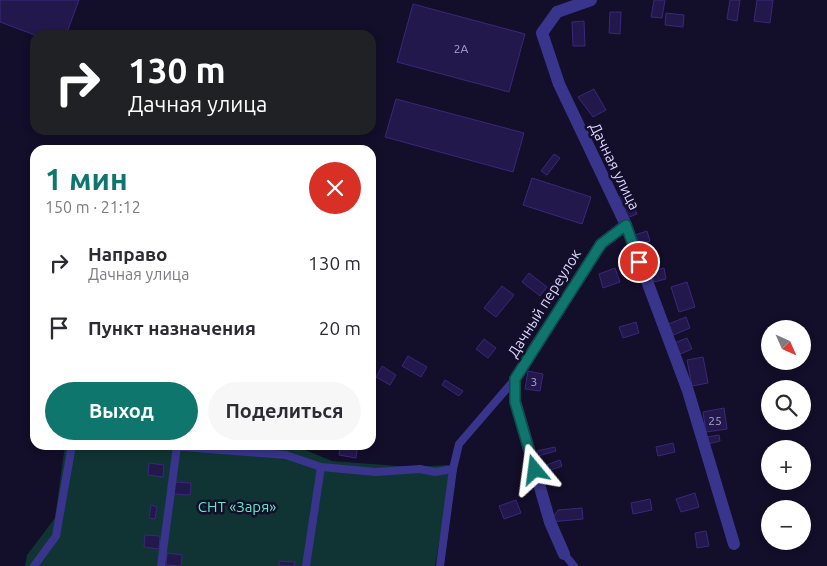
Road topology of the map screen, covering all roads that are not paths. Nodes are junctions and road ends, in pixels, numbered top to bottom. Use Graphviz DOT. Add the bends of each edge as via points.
graph roads {
  1 [pos="591,0"];
  2 [pos="626,225"];
  3 [pos="515,379"];
  4 [pos="71,450"];
  5 [pos="176,450"];
  6 [pos="225,450"];
  7 [pos="321,467"];
  8 [pos="453,469"];
  9 [pos="734,544"];
  10 [pos="564,554"];
  11 [pos="34,566"];
  12 [pos="161,566"];
  13 [pos="306,566"];
  14 [pos="440,566"];
  15 [pos="574,566"];
  1 -- 2 [label="street, Дачная улица" via="557,12 542,32 558,84"];
  2 -- 3 [label="street, Дачный переулок" via="601,244"];
  2 -- 9 [label="street, Дачная улица" via="688,391"];
  3 -- 8 [label="lane" via="459,444"];
  3 -- 10 [label="street, Дачный переулок" via="515,402 550,522"];
  4 -- 11 [label="lane" via="56,536"];
  5 -- 12 [label="lane"];
  6 -- 7 [label="lane" via="286,455"];
  7 -- 8 [label="lane" via="376,472"];
  7 -- 13 [label="lane"];
  8 -- 14 [label="lane"];
  10 -- 15 [label="lane"];
}
